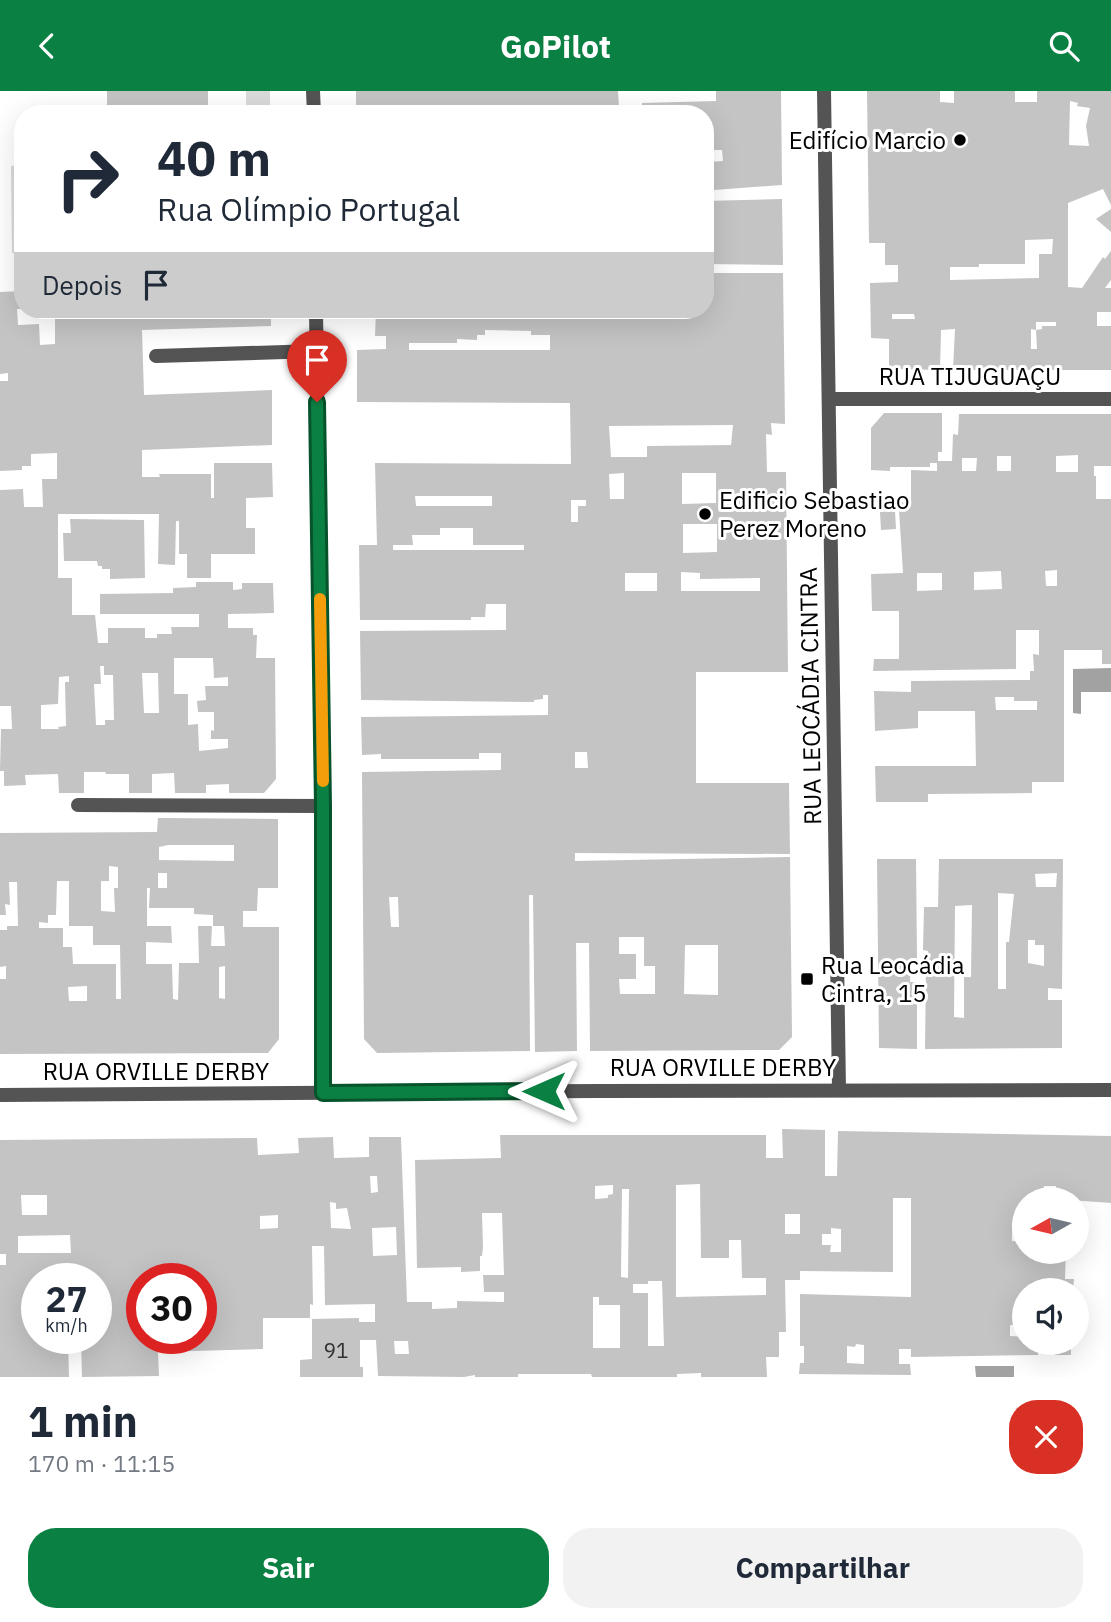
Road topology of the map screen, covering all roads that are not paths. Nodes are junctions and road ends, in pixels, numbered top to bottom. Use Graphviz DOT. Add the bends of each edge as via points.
graph roads {
  1 [pos="824,91"];
  2 [pos="316,319"];
  3 [pos="316,351"];
  4 [pos="156,356"];
  5 [pos="828,399"];
  6 [pos="1111,399"];
  7 [pos="78,805"];
  8 [pos="323,806"];
  9 [pos="839,1090"];
  10 [pos="1111,1090"];
  11 [pos="323,1093"];
  12 [pos="0,1095"];
  1 -- 5 [label="street, RUA LEOCÁDIA CINTRA"];
  2 -- 3 [label="street"];
  3 -- 4 [label="street"];
  3 -- 8 [label="street"];
  5 -- 6 [label="street, RUA TIJUGUAÇU"];
  5 -- 9 [label="street, RUA LEOCÁDIA CINTRA"];
  7 -- 8 [label="street"];
  8 -- 11 [label="street"];
  9 -- 10 [label="street, RUA ORVILLE DERBY"];
  9 -- 11 [label="street, RUA ORVILLE DERBY"];
  11 -- 12 [label="street, RUA ORVILLE DERBY"];
}
